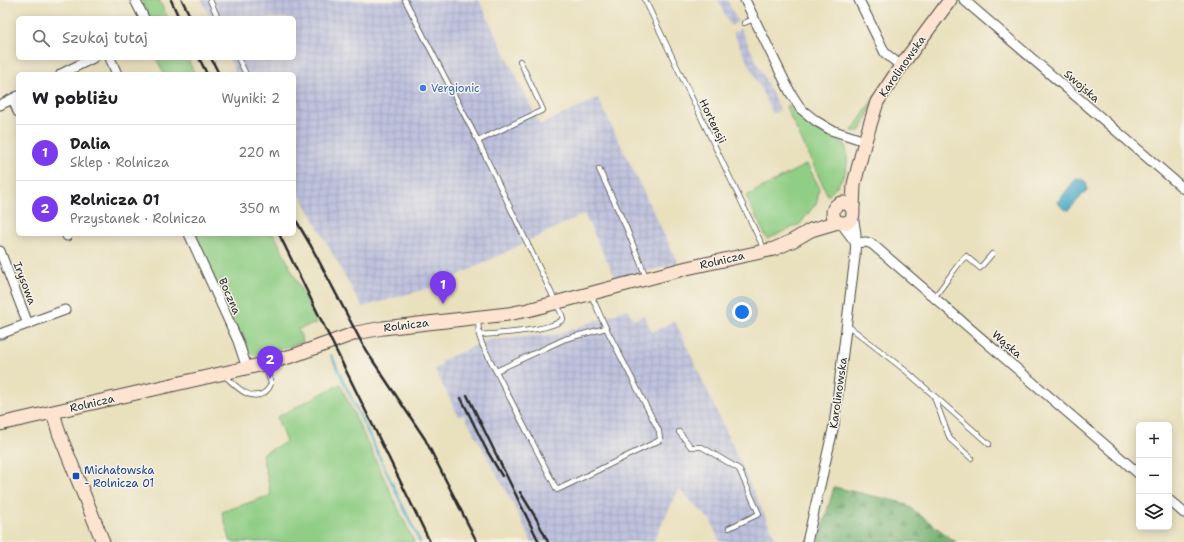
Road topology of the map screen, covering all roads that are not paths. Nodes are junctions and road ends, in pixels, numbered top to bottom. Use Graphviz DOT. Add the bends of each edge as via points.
graph roads {
  1 [pos="135,0"];
  2 [pos="210,0"];
  3 [pos="405,0"];
  4 [pos="645,0"];
  5 [pos="745,0"];
  6 [pos="859,0"];
  7 [pos="950,0"];
  8 [pos="964,0"];
  9 [pos="143,16"];
  10 [pos="217,16"];
  11 [pos="754,19"];
  12 [pos="744,24"];
  13 [pos="89,60"];
  14 [pos="111,60"];
  15 [pos="239,60"];
  16 [pos="520,61"];
  17 [pos="901,66"];
  18 [pos="65,72"];
  19 [pos="116,72"];
  20 [pos="245,72"];
  21 [pos="15,97"];
  22 [pos="0,105"];
  23 [pos="478,141"];
  24 [pos="865,141"];
  25 [pos="599,169"];
  26 [pos="854,184"];
  27 [pos="1184,190"];
  28 [pos="853,212"];
  29 [pos="838,214"];
  30 [pos="190,236"];
  31 [pos="856,243"];
  32 [pos="0,251"];
  33 [pos="765,251"];
  34 [pos="992,254"];
  35 [pos="647,279"];
  36 [pos="591,294"];
  37 [pos="934,297"];
  38 [pos="557,303"];
  39 [pos="65,310"];
  40 [pos="478,317"];
  41 [pos="28,324"];
  42 [pos="847,325"];
  43 [pos="606,328"];
  44 [pos="0,334"];
  45 [pos="479,335"];
  46 [pos="264,364"];
  47 [pos="247,368"];
  48 [pos="496,371"];
  49 [pos="223,373"];
  50 [pos="934,396"];
  51 [pos="53,412"];
  52 [pos="0,424"];
  53 [pos="679,432"];
  54 [pos="989,444"];
  55 [pos="971,458"];
  56 [pos="1136,471"];
  57 [pos="1172,503"];
  58 [pos="1184,513"];
  59 [pos="729,528"];
  60 [pos="103,542"];
  61 [pos="807,542"];
  1 -- 9 [label="street"];
  2 -- 10 [label="lane"];
  3 -- 23 [label="lane"];
  4 -- 33 [label="lane, Hortensji"];
  5 -- 11 [label="street"];
  6 -- 17 [label="street" via="885,53"];
  7 -- 17 [label="street, Karolinowska"];
  8 -- 27 [label="street, Swojska"];
  11 -- 12 [label="lane"];
  11 -- 24 [label="street" via="801,109 831,130"];
  13 -- 18 [label="street"];
  14 -- 19 [label="street"];
  15 -- 20 [label="lane"];
  16 -- 23 [label="lane" via="542,110"];
  17 -- 24 [label="street, Karolinowska" via="877,102"];
  21 -- 22 [label="street"];
  23 -- 38 [label="lane"];
  24 -- 26 [label="street, Karolinowska"];
  25 -- 35 [label="lane"];
  26 -- 28 [label="street, Karolinowska"];
  26 -- 29 [label="street, Karolinowska"];
  28 -- 29 [label="street, Rolnicza" via="852,218 847,222"];
  28 -- 29 [label="street" via="846,202"];
  28 -- 31 [label="street, Karolinowska"];
  29 -- 31 [label="street"];
  29 -- 33 [label="street, Rolnicza" via="785,244"];
  30 -- 47 [label="street, Boczna" via="238,341"];
  31 -- 37 [label="street, Wąska" via="872,244"];
  31 -- 42 [label="street, Karolinowska"];
  32 -- 41 [label="street, Irysowa"];
  33 -- 35 [label="street, Rolnicza"];
  34 -- 37 [label="lane" via="980,268 966,256 955,266 944,286"];
  35 -- 36 [label="street, Rolnicza"];
  36 -- 38 [label="street, Rolnicza"];
  36 -- 43 [label="lane"];
  37 -- 56 [label="street, Wąska"];
  38 -- 40 [label="street, Rolnicza" via="522,312"];
  38 -- 45 [label="lane" via="563,319 560,322 531,330"];
  39 -- 41 [label="street"];
  40 -- 45 [label="lane"];
  40 -- 46 [label="street, Rolnicza" via="356,333"];
  41 -- 44 [label="street"];
  42 -- 50 [label="lane"];
  42 -- 61 [label="street, Karolinowska" via="834,426"];
  43 -- 48 [label="lane" via="565,339"];
  43 -- 48 [label="lane" via="659,431 660,440 557,490"];
  45 -- 48 [label="lane"];
  46 -- 47 [label="street, Rolnicza"];
  46 -- 49 [label="lane" via="271,382 268,389 256,395 247,394"];
  47 -- 49 [label="street, Rolnicza"];
  49 -- 51 [label="street, Rolnicza"];
  50 -- 54 [label="lane"];
  50 -- 55 [label="lane" via="950,439"];
  51 -- 52 [label="street, Rolnicza"];
  51 -- 60 [label="street"];
  53 -- 59 [label="lane" via="691,447 702,447 739,469 759,514"];
  57 -- 58 [label="street"];
}
